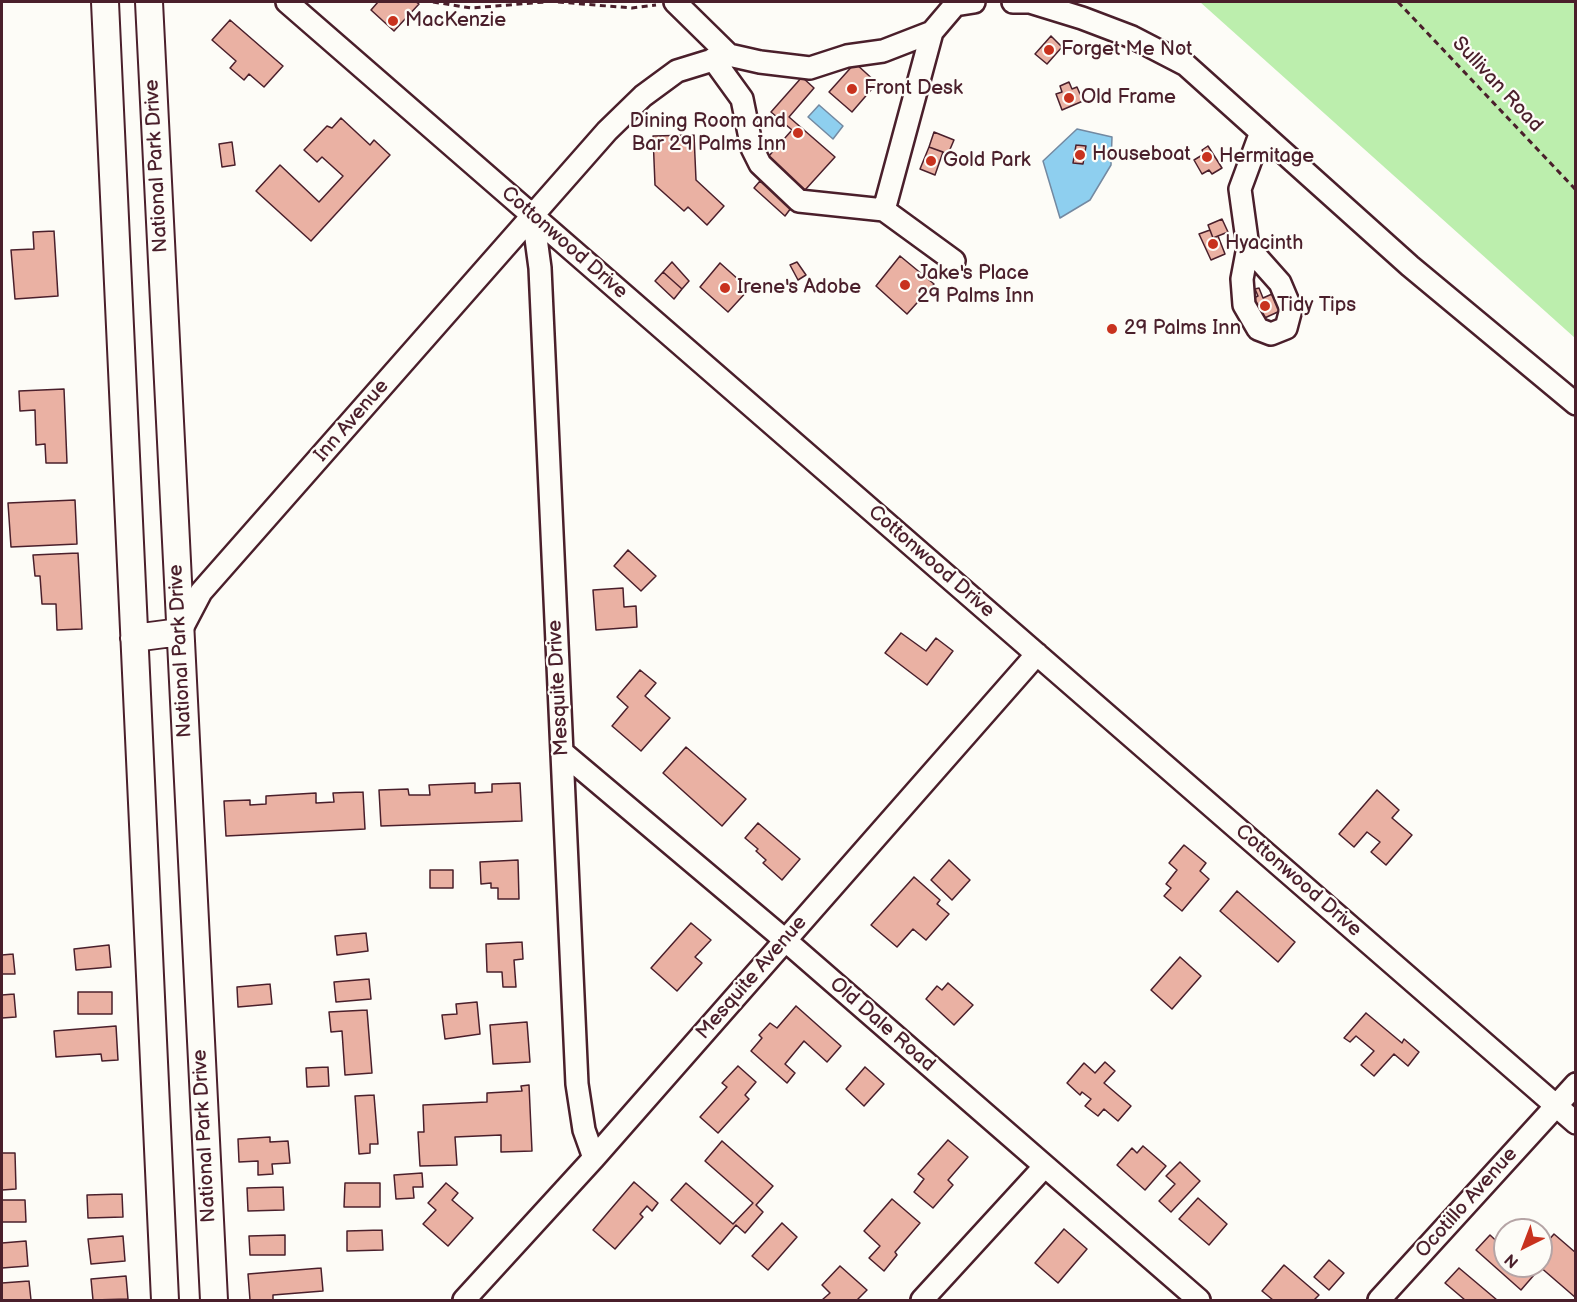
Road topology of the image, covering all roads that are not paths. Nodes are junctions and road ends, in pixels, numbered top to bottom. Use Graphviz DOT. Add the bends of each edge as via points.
graph roads {
  1 [pos="105,2"];
  2 [pos="149,2"];
  3 [pos="287,2"];
  4 [pos="675,2"];
  5 [pos="1013,2"];
  6 [pos="960,3"];
  7 [pos="932,32"];
  8 [pos="721,57"];
  9 [pos="1260,132"];
  10 [pos="885,210"];
  11 [pos="533,216"];
  12 [pos="1248,247"];
  13 [pos="954,261"];
  14 [pos="1575,404"];
  15 [pos="180,632"];
  16 [pos="134,638"];
  17 [pos="1037,654"];
  18 [pos="562,752"];
  19 [pos="785,940"];
  20 [pos="1575,1084"];
  21 [pos="1555,1105"];
  22 [pos="1575,1123"];
  23 [pos="594,1158"];
  24 [pos="1044,1167"];
  25 [pos="165,1300"];
  26 [pos="214,1300"];
  27 [pos="464,1300"];
  28 [pos="922,1300"];
  29 [pos="1199,1300"];
  30 [pos="1379,1300"];
  1 -- 16 [label="street"];
  2 -- 15 [label="street, National Park Drive"];
  3 -- 11 [label="street, Cottonwood Drive"];
  4 -- 8 [label="street"];
  5 -- 9 [label="street" via="1030,2 1082,18 1132,37 1186,65"];
  6 -- 7 [label="street"];
  7 -- 8 [label="street" via="883,51 847,56 810,68"];
  7 -- 10 [label="street"];
  8 -- 10 [label="street" via="742,99 752,148 760,164 800,201"];
  8 -- 11 [label="street, Inn Avenue" via="677,71 643,96 607,130"];
  9 -- 12 [label="street" via="1240,189"];
  9 -- 14 [label="street" via="1410,266"];
  10 -- 13 [label="street"];
  11 -- 15 [label="street, Inn Avenue" via="201,592"];
  11 -- 17 [label="street, Cottonwood Drive"];
  11 -- 18 [label="street, Mesquite Drive" via="540,268"];
  15 -- 16 [label="street"];
  15 -- 26 [label="street, National Park Drive"];
  16 -- 25 [label="street"];
  17 -- 19 [label="street, Mesquite Avenue"];
  17 -- 21 [label="street, Cottonwood Drive"];
  18 -- 19 [label="street, Old Dale Road"];
  18 -- 23 [label="street, Mesquite Drive" via="577,1084 584,1130"];
  19 -- 23 [label="street, Mesquite Avenue"];
  19 -- 24 [label="street, Old Dale Road"];
  20 -- 21 [label="street, Ocotillo Avenue"];
  21 -- 22 [label="street, Cottonwood Drive"];
  21 -- 30 [label="street, Ocotillo Avenue"];
  23 -- 27 [label="street, Mesquite Avenue"];
  24 -- 28 [label="street"];
  24 -- 29 [label="street, Old Dale Road"];
}
